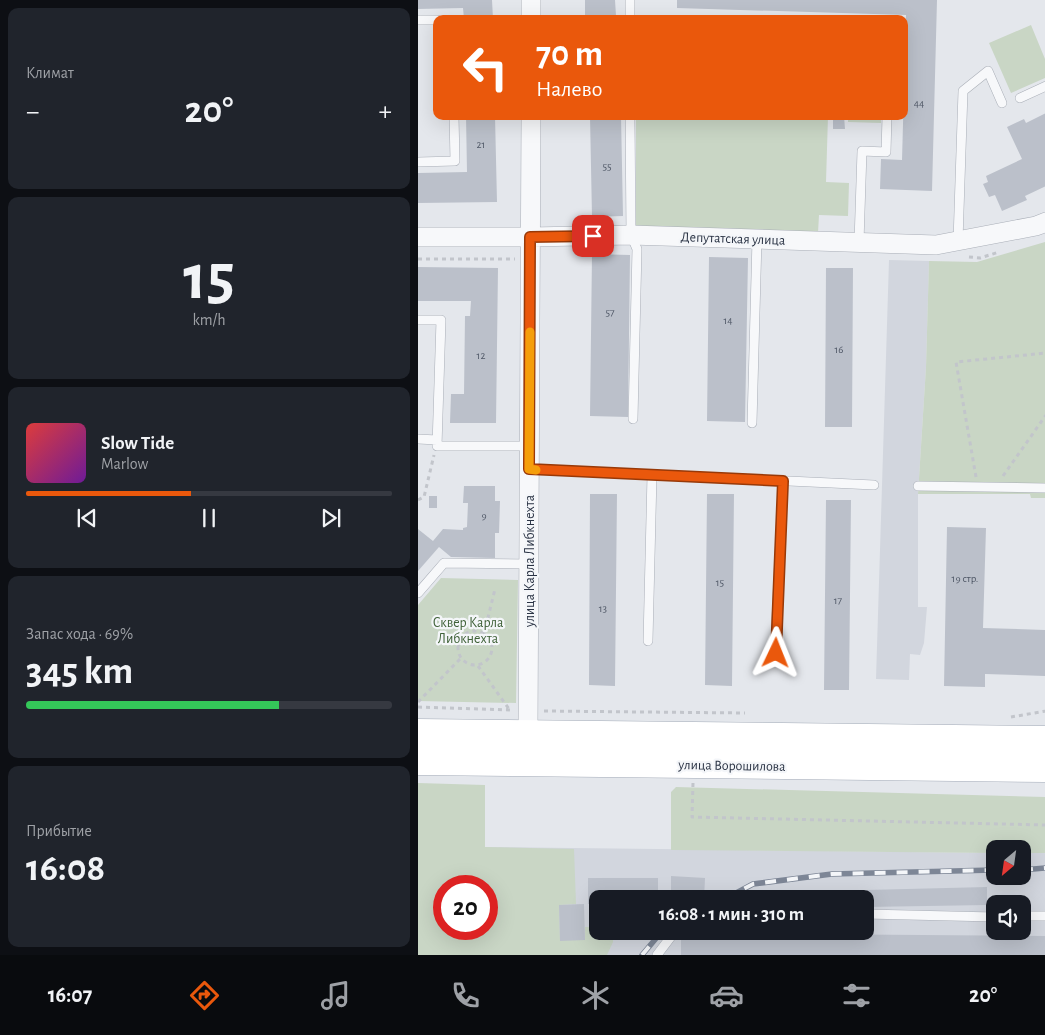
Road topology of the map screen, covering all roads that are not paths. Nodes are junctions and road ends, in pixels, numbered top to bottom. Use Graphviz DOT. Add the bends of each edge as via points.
graph roads {
  1 [pos="531,0"];
  2 [pos="630,0"];
  3 [pos="531,15"];
  4 [pos="630,15"];
  5 [pos="418,20"];
  6 [pos="433,20"];
  7 [pos="1046,86"];
  8 [pos="1020,98"];
  9 [pos="1002,103"];
  10 [pos="454,120"];
  11 [pos="531,120"];
  12 [pos="630,120"];
  13 [pos="888,120"];
  14 [pos="418,162"];
  15 [pos="1046,222"];
  16 [pos="631,235"];
  17 [pos="418,237"];
  18 [pos="530,237"];
  19 [pos="757,239"];
  20 [pos="958,241"];
  21 [pos="859,242"];
  22 [pos="418,320"];
  23 [pos="633,419"];
  24 [pos="752,423"];
  25 [pos="418,439"];
  26 [pos="437,443"];
  27 [pos="529,446"];
  28 [pos="529,469"];
  29 [pos="652,475"];
  30 [pos="783,481"];
  31 [pos="874,486"];
  32 [pos="918,486"];
  33 [pos="1046,488"];
  34 [pos="529,564"];
  35 [pos="418,594"];
  36 [pos="648,641"];
  37 [pos="776,653"];
  38 [pos="528,723"];
  39 [pos="418,733"];
  40 [pos="1046,740"];
  41 [pos="418,761"];
  42 [pos="1046,768"];
  43 [pos="874,914"];
  44 [pos="1031,916"];
  45 [pos="1046,916"];
  46 [pos="986,917"];
  47 [pos="668,940"];
  48 [pos="657,955"];
  1 -- 3 [label="street"];
  2 -- 4 [label="lane"];
  5 -- 6 [label="lane"];
  7 -- 8 [label="lane"];
  9 -- 20 [label="lane" via="988,71 963,91"];
  10 -- 14 [label="lane" via="455,161"];
  11 -- 18 [label="street, улица Карла Либкнехта"];
  12 -- 16 [label="lane"];
  13 -- 21 [label="lane" via="886,152 862,151"];
  15 -- 20 [label="street, Депутатская улица"];
  16 -- 18 [label="street, Депутатская улица"];
  16 -- 19 [label="street, Депутатская улица"];
  16 -- 23 [label="lane" via="637,249"];
  17 -- 18 [label="street, Депутатская улица"];
  18 -- 27 [label="street, улица Карла Либкнехта"];
  19 -- 21 [label="street, Депутатская улица"];
  19 -- 24 [label="lane"];
  20 -- 21 [label="street, Депутатская улица" via="936,245"];
  22 -- 26 [label="lane" via="441,320"];
  25 -- 26 [label="lane"];
  26 -- 27 [label="lane"];
  27 -- 28 [label="street, улица Карла Либкнехта"];
  28 -- 29 [label="lane"];
  28 -- 34 [label="street, улица Карла Либкнехта"];
  29 -- 30 [label="lane"];
  29 -- 36 [label="lane"];
  30 -- 31 [label="lane"];
  30 -- 37 [label="lane"];
  32 -- 33 [label="lane"];
  34 -- 35 [label="lane" via="444,564"];
  34 -- 38 [label="street, улица Карла Либкнехта"];
  38 -- 39 [label="main road, улица Ворошилова"];
  38 -- 40 [label="main road, улица Ворошилова"];
  41 -- 42 [label="main road, улица Ворошилова"];
  43 -- 46 [label="lane"];
  44 -- 45 [label="lane"];
  47 -- 48 [label="lane"];
}
